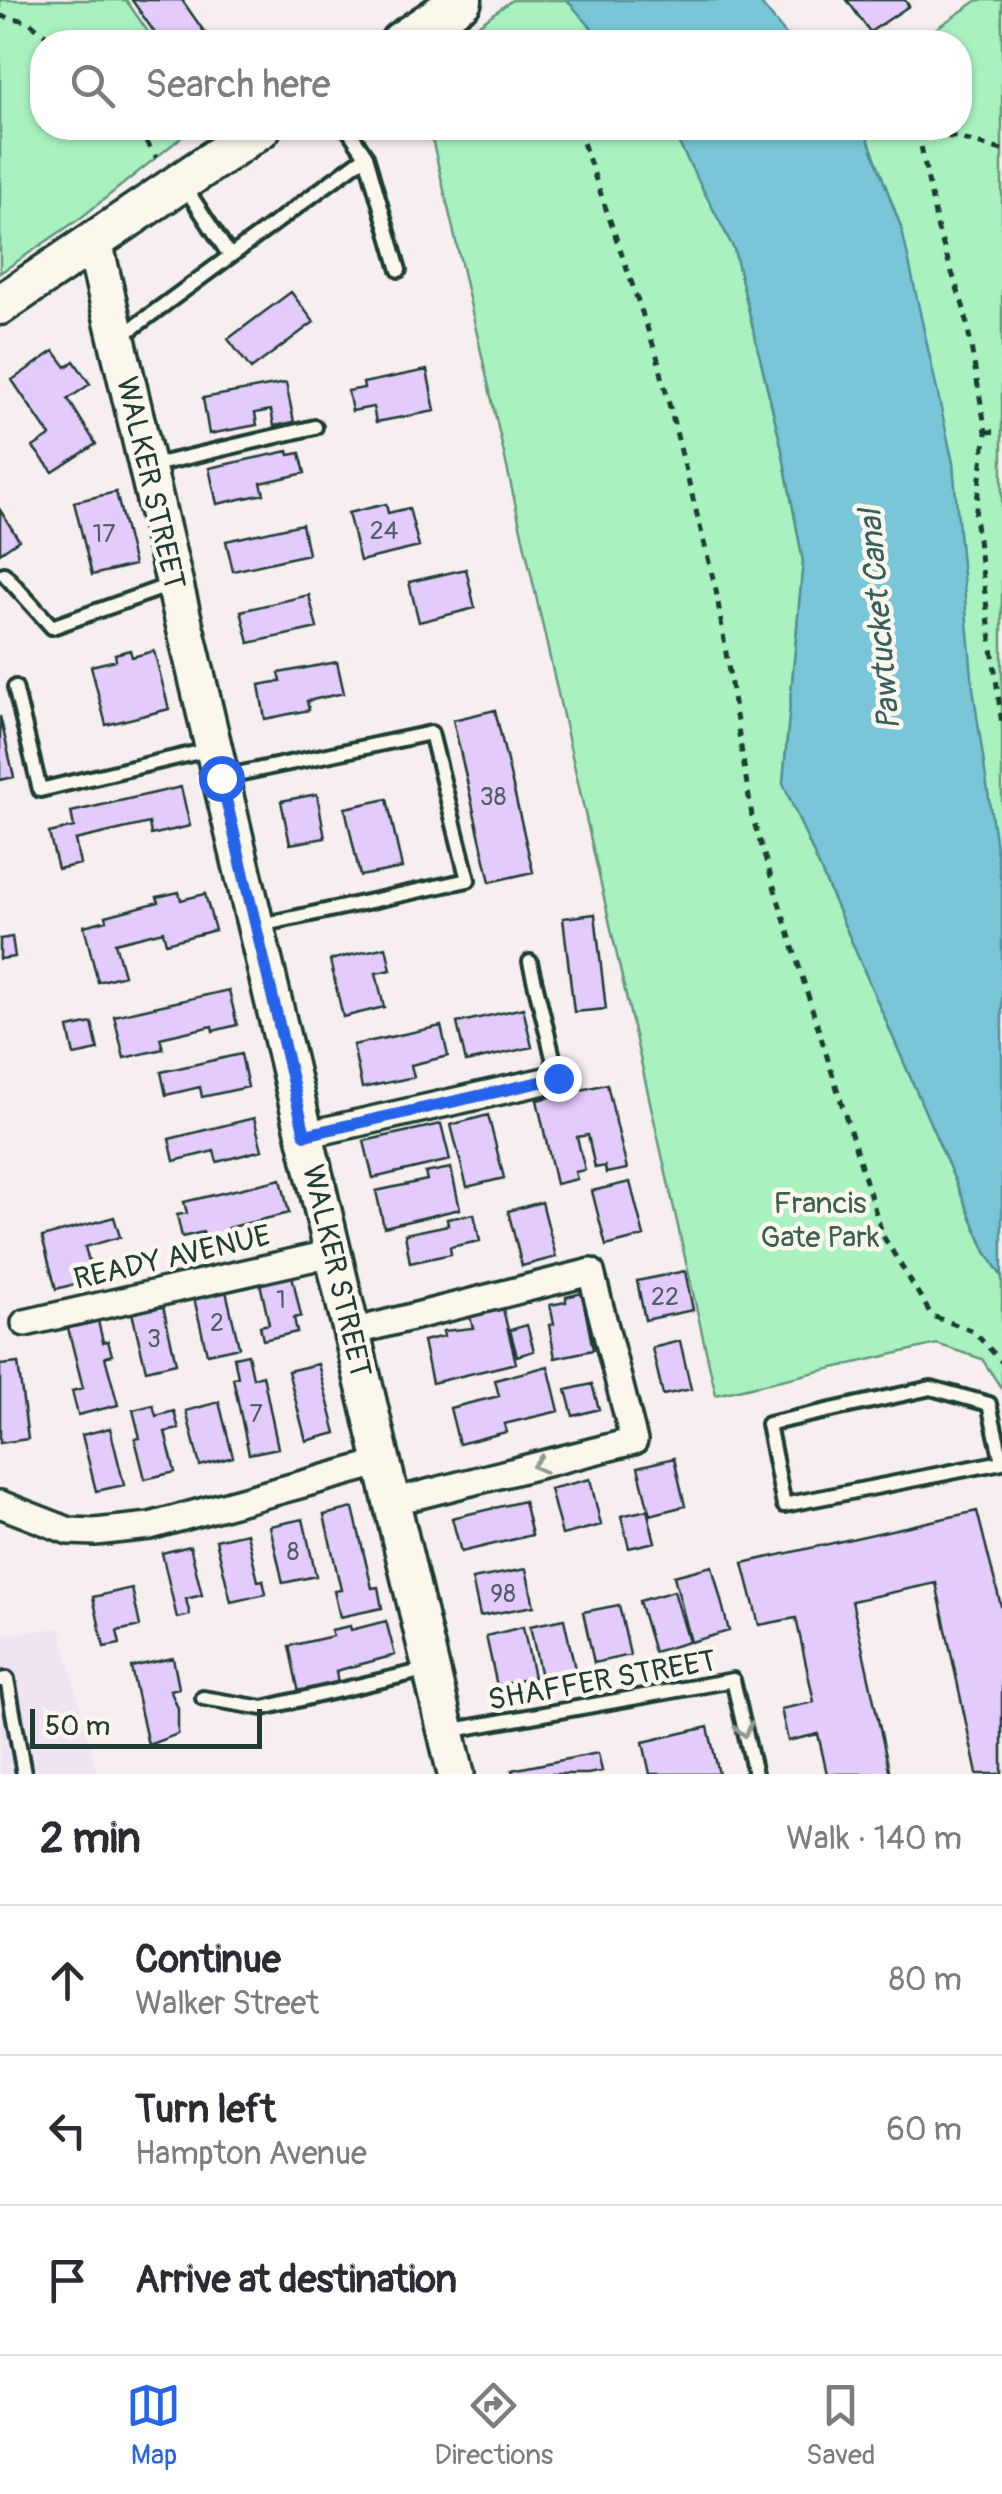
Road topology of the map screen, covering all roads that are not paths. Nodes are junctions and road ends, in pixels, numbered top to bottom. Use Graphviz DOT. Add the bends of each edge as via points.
graph roads {
  1 [pos="466,12"];
  2 [pos="426,30"];
  3 [pos="234,140"];
  4 [pos="355,140"];
  5 [pos="366,156"];
  6 [pos="169,170"];
  7 [pos="94,242"];
  8 [pos="230,256"];
  9 [pos="399,270"];
  10 [pos="0,305"];
  11 [pos="117,340"];
  12 [pos="315,427"];
  13 [pos="148,467"];
  14 [pos="4,574"];
  15 [pos="175,583"];
  16 [pos="14,687"];
  17 [pos="217,763"];
  18 [pos="256,926"];
  19 [pos="530,962"];
  20 [pos="558,1078"];
  21 [pos="305,1135"];
  22 [pos="333,1253"];
  23 [pos="25,1324"];
  24 [pos="352,1332"];
  25 [pos="382,1462"];
  26 [pos="1002,1462"];
  27 [pos="392,1502"];
  28 [pos="0,1504"];
  29 [pos="431,1669"];
  30 [pos="0,1680"];
  31 [pos="203,1698"];
  32 [pos="446,1732"];
  33 [pos="24,1774"];
  34 [pos="456,1774"];
  35 [pos="755,1774"];
  1 -- 2 [label="main road"];
  3 -- 6 [label="main road"];
  4 -- 5 [label="lane"];
  5 -- 8 [label="lane"];
  5 -- 9 [label="lane"];
  6 -- 7 [label="main road"];
  6 -- 8 [label="lane"];
  7 -- 10 [label="main road"];
  7 -- 11 [label="street, WALKER STREET"];
  8 -- 11 [label="lane"];
  11 -- 13 [label="street, WALKER STREET"];
  12 -- 13 [label="lane"];
  13 -- 15 [label="street, WALKER STREET"];
  14 -- 15 [label="lane" via="52,627"];
  15 -- 17 [label="street, WALKER STREET"];
  16 -- 17 [label="lane" via="40,790"];
  17 -- 18 [label="street, WALKER STREET"];
  17 -- 18 [label="lane" via="431,733 468,880"];
  18 -- 21 [label="street, WALKER STREET"];
  19 -- 20 [label="lane"];
  20 -- 21 [label="street"];
  21 -- 22 [label="street, WALKER STREET"];
  22 -- 23 [label="street, READY AVENUE"];
  22 -- 24 [label="street, WALKER STREET"];
  24 -- 25 [label="street, WALKER STREET"];
  24 -- 27 [label="street, one-way" via="591,1272 634,1441"];
  25 -- 27 [label="street, WALKER STREET"];
  25 -- 28 [label="street" via="150,1526 69,1530"];
  26 -- 26 [label="lane" via="989,1404 930,1388 768,1424 784,1506"];
  27 -- 29 [label="street, WALKER STREET"];
  29 -- 31 [label="lane" via="263,1708"];
  29 -- 32 [label="street, WALKER STREET"];
  30 -- 33 [label="lane" via="7,1679"];
  32 -- 34 [label="street, WALKER STREET"];
  32 -- 35 [label="lane, SHAFFER STREET, one-way" via="733,1680"];
}
